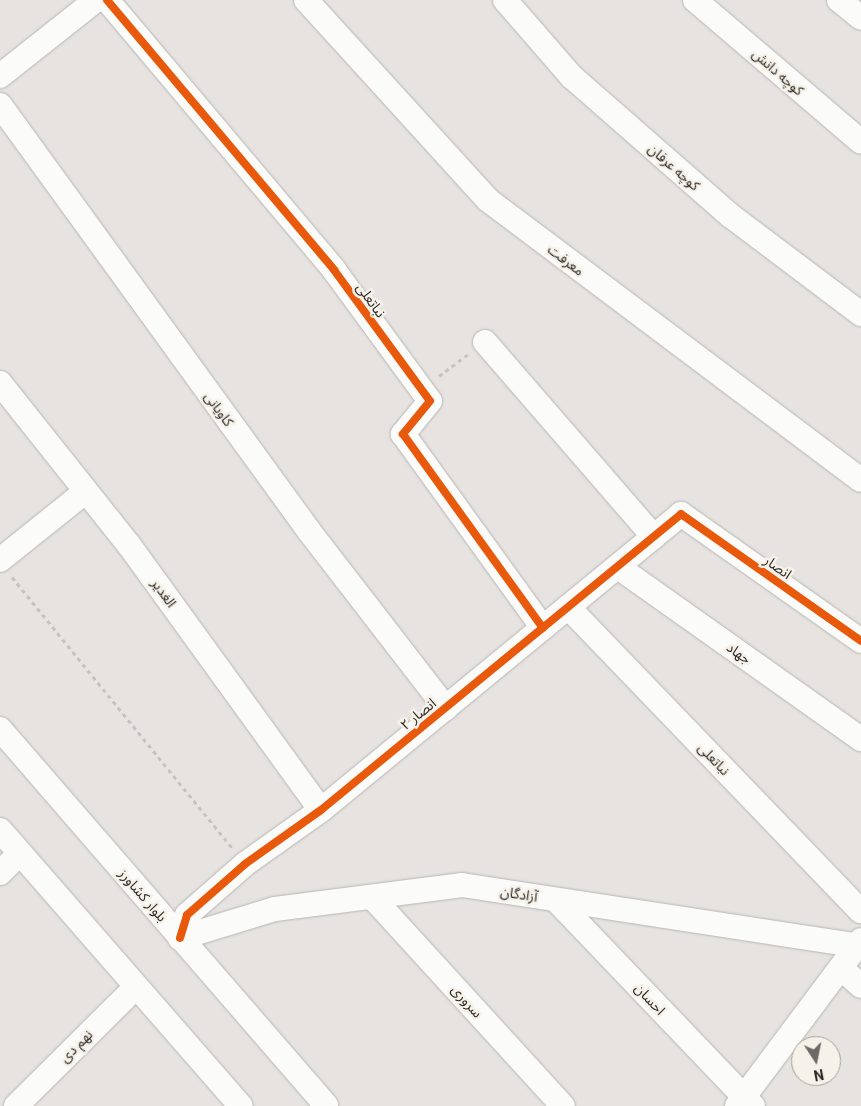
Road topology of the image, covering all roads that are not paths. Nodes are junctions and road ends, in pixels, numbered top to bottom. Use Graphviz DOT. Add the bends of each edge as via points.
graph roads {
  1 [pos="96,0"];
  2 [pos="108,0"];
  3 [pos="306,0"];
  4 [pos="505,0"];
  5 [pos="695,0"];
  6 [pos="839,0"];
  7 [pos="861,18"];
  8 [pos="0,76"];
  9 [pos="0,105"];
  10 [pos="861,142"];
  11 [pos="861,314"];
  12 [pos="485,342"];
  13 [pos="0,382"];
  14 [pos="861,480"];
  15 [pos="85,492"];
  16 [pos="681,514"];
  17 [pos="654,537"];
  18 [pos="3,565"];
  19 [pos="618,566"];
  20 [pos="568,607"];
  21 [pos="543,628"];
  22 [pos="861,641"];
  23 [pos="446,708"];
  24 [pos="3,737"];
  25 [pos="861,739"];
  26 [pos="321,810"];
  27 [pos="0,830"];
  28 [pos="20,852"];
  29 [pos="0,873"];
  30 [pos="372,897"];
  31 [pos="556,900"];
  32 [pos="861,911"];
  33 [pos="180,938"];
  34 [pos="860,944"];
  35 [pos="842,968"];
  36 [pos="861,986"];
  37 [pos="136,987"];
  38 [pos="744,1103"];
  39 [pos="16,1106"];
  40 [pos="241,1106"];
  41 [pos="326,1106"];
  42 [pos="563,1106"];
  1 -- 8 [label="street"];
  2 -- 21 [label="street, نباتعلی" via="334,270 430,401 403,434"];
  3 -- 14 [label="street, معرفت" via="488,200"];
  4 -- 11 [label="street, کوچه عرفان" via="572,77 730,216"];
  5 -- 10 [label="street, کوچه دانش"];
  6 -- 7 [label="street"];
  9 -- 23 [label="street, کاویانی" via="309,531"];
  12 -- 17 [label="street"];
  13 -- 15 [label="street, الغدیر"];
  15 -- 18 [label="street"];
  15 -- 26 [label="street, الغدیر" via="129,545"];
  16 -- 17 [label="street, انصار ۲"];
  16 -- 22 [label="street, انصار"];
  17 -- 19 [label="street, انصار ۲"];
  19 -- 20 [label="street, انصار ۲"];
  19 -- 25 [label="street, جهاد"];
  20 -- 21 [label="street, انصار ۲"];
  20 -- 32 [label="street, نباتعلی"];
  21 -- 23 [label="street, انصار ۲"];
  23 -- 26 [label="street, انصار ۲"];
  24 -- 33 [label="street, بلوار کشاورز"];
  26 -- 33 [label="street, انصار ۲" via="245,864 187,915"];
  27 -- 28 [label="street"];
  28 -- 29 [label="street"];
  28 -- 37 [label="street"];
  30 -- 31 [label="street, آزادگان" via="462,885"];
  30 -- 33 [label="street, آزادگان" via="275,909"];
  30 -- 42 [label="street, سروری"];
  31 -- 34 [label="street, آزادگان"];
  31 -- 38 [label="street, احسان"];
  33 -- 41 [label="street, بلوار کشاورز"];
  34 -- 35 [label="street"];
  35 -- 36 [label="street"];
  35 -- 38 [label="street"];
  37 -- 39 [label="street, نهم دی"];
  37 -- 40 [label="street"];
}
